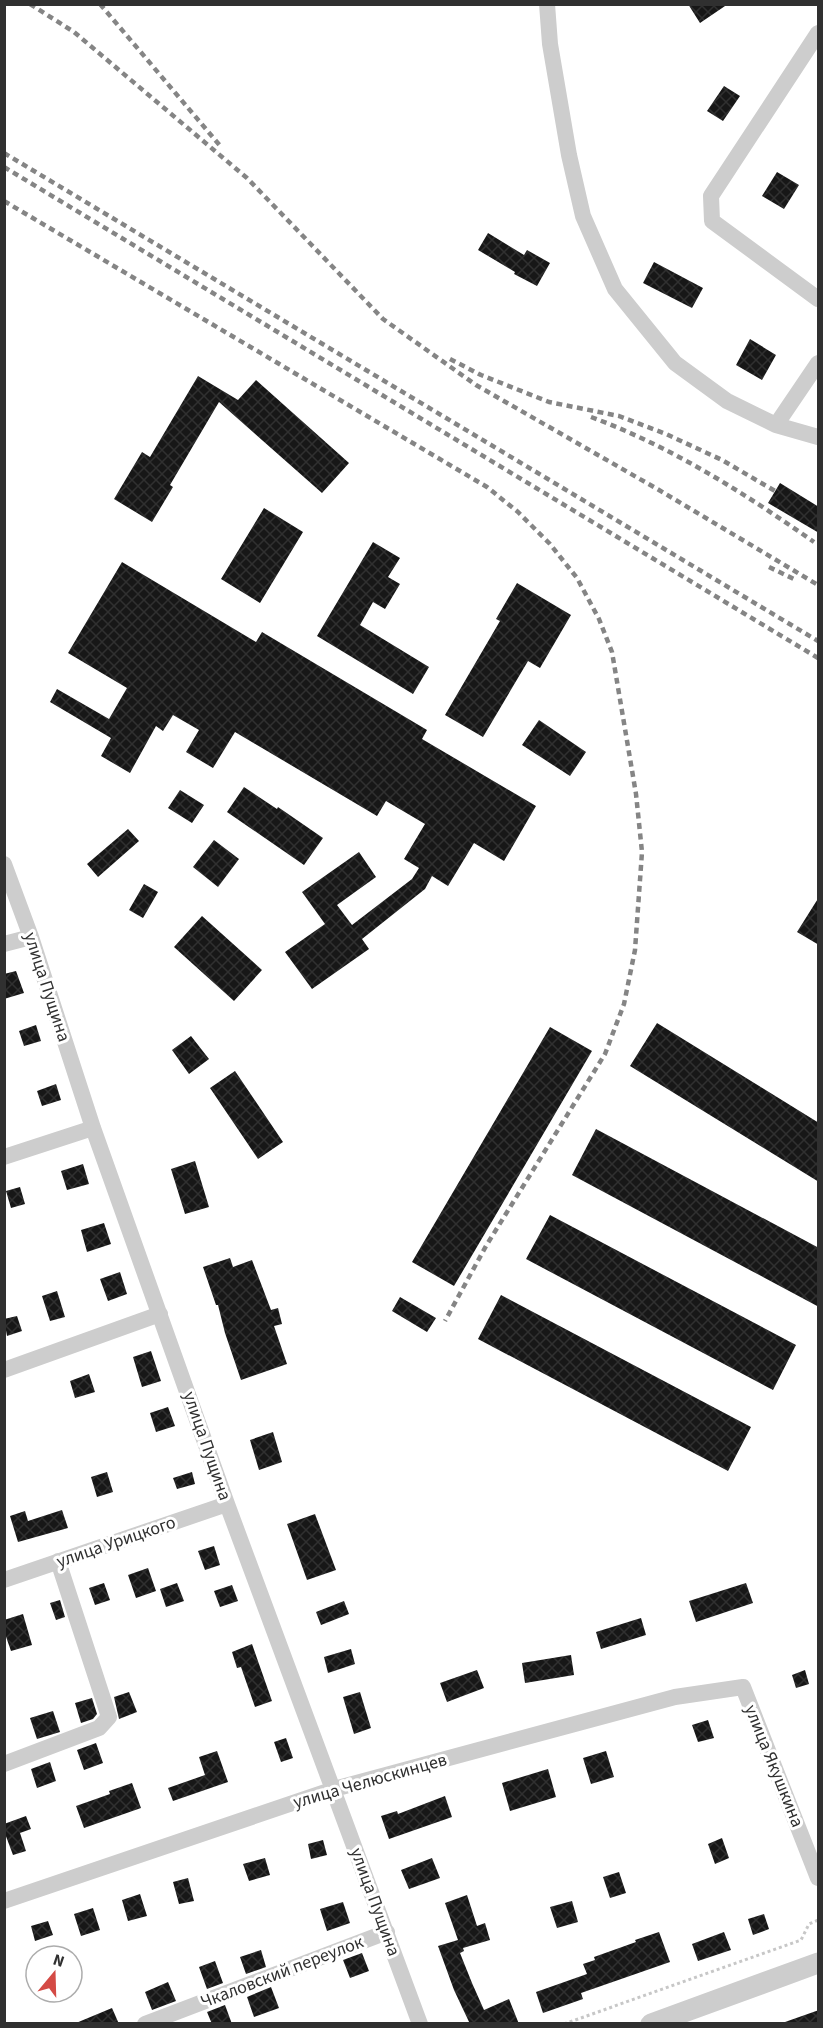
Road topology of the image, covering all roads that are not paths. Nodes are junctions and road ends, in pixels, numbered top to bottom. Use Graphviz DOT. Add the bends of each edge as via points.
graph roads {
  1 [pos="547,4"];
  2 [pos="819,33"];
  3 [pos="819,299"];
  4 [pos="819,363"];
  5 [pos="776,425"];
  6 [pos="819,437"];
  7 [pos="4,864"];
  8 [pos="31,937"];
  9 [pos="4,945"];
  10 [pos="93,1128"];
  11 [pos="4,1157"];
  12 [pos="160,1314"];
  13 [pos="4,1370"];
  14 [pos="227,1504"];
  15 [pos="58,1561"];
  16 [pos="4,1580"];
  17 [pos="743,1687"];
  18 [pos="4,1764"];
  19 [pos="334,1789"];
  20 [pos="819,1878"];
  21 [pos="4,1901"];
  22 [pos="387,1932"];
  23 [pos="819,1963"];
  24 [pos="145,2024"];
  25 [pos="420,2024"];
  26 [pos="651,2024"];
  1 -- 5 [label="street" via="552,55 583,216 615,288 675,363 727,401"];
  2 -- 3 [label="street" via="711,196 712,221"];
  4 -- 5 [label="street"];
  5 -- 6 [label="street"];
  7 -- 8 [label="street, улица Пущина"];
  8 -- 9 [label="street"];
  8 -- 10 [label="street, улица Пущина"];
  10 -- 11 [label="street"];
  10 -- 12 [label="street, улица Пущина"];
  12 -- 13 [label="street"];
  12 -- 14 [label="street, улица Пущина"];
  14 -- 15 [label="street, улица Урицкого"];
  14 -- 19 [label="street, улица Пущина"];
  15 -- 16 [label="street, улица Урицкого"];
  15 -- 18 [label="street" via="109,1717 99,1728"];
  17 -- 19 [label="street, улица Челюскинцев" via="675,1697"];
  17 -- 20 [label="street, улица Якушкина"];
  19 -- 21 [label="street, улица Челюскинцев"];
  19 -- 22 [label="street, улица Пущина"];
  22 -- 24 [label="street, Чкаловский переулок"];
  22 -- 25 [label="street, улица Пущина"];
  23 -- 26 [label="street"];
}
